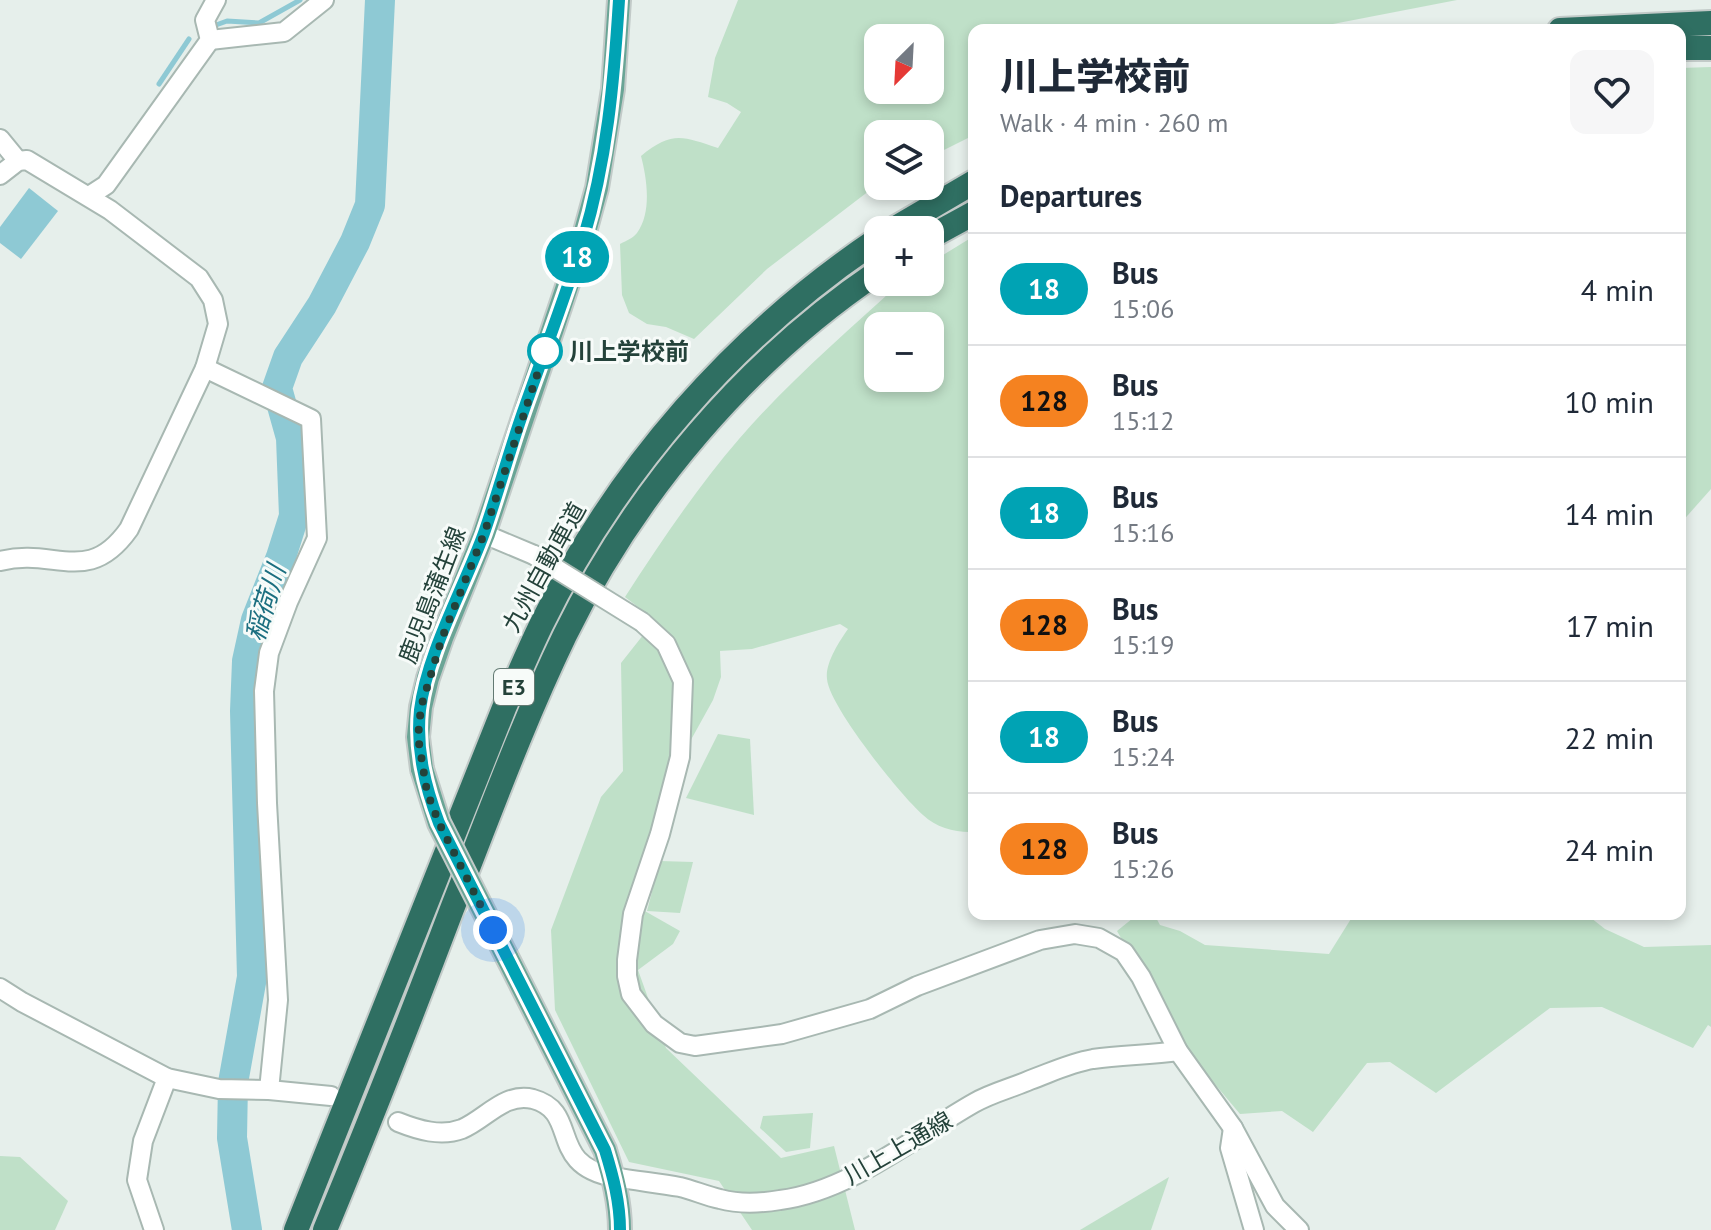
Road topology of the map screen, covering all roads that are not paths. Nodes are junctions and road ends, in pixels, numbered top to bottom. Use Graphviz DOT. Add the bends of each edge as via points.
graph roads {
  1 [pos="216,0"];
  2 [pos="324,0"];
  3 [pos="619,0"];
  4 [pos="1711,23"];
  5 [pos="1686,24"];
  6 [pos="210,40"];
  7 [pos="1686,48"];
  8 [pos="1711,48"];
  9 [pos="0,139"];
  10 [pos="18,161"];
  11 [pos="0,175"];
  12 [pos="968,186"];
  13 [pos="89,196"];
  14 [pos="916,216"];
  15 [pos="968,216"];
  16 [pos="944,229"];
  17 [pos="864,250"];
  18 [pos="864,283"];
  19 [pos="205,368"];
  20 [pos="484,534"];
  21 [pos="0,561"];
  22 [pos="0,988"];
  23 [pos="1178,1051"];
  24 [pos="167,1078"];
  25 [pos="259,1090"];
  26 [pos="331,1096"];
  27 [pos="398,1122"];
  28 [pos="1233,1128"];
  29 [pos="614,1177"];
  30 [pos="154,1230"];
  31 [pos="296,1230"];
  32 [pos="325,1230"];
  33 [pos="620,1230"];
  34 [pos="1254,1230"];
  35 [pos="1299,1230"];
  1 -- 6 [label="street" via="205,20"];
  2 -- 6 [label="street" via="284,32"];
  3 -- 20 [label="main road, 鹿児島蒲生線" via="613,89 597,188"];
  4 -- 5 [label="highway"];
  6 -- 13 [label="street" via="106,185"];
  7 -- 8 [label="highway"];
  9 -- 10 [label="street"];
  10 -- 11 [label="street"];
  10 -- 13 [label="street" via="27,160"];
  12 -- 14 [label="highway"];
  13 -- 19 [label="street" via="199,278 213,300 218,324"];
  15 -- 16 [label="highway"];
  17 -- 31 [label="highway, 九州自動車道 / E3" via="772,320 726,365 649,452 580,554 504,708"];
  18 -- 32 [label="highway, E3" via="789,342 709,421 604,566 565,635 499,788"];
  19 -- 21 [label="street" via="117,546 100,559 79,563 30,557"];
  19 -- 25 [label="street" via="311,419 317,538 269,653 264,691 278,1000"];
  20 -- 23 [label="street, bridge" via="534,555 642,622 666,644 683,681 680,757 633,914 627,960 631,994 668,1036 695,1046 818,1025 1028,945 1075,934 1099,938 1124,952"];
  20 -- 29 [label="main road, 鹿児島蒲生線, bridge" via="421,707 422,769 439,823"];
  22 -- 24 [label="street"];
  23 -- 28 [label="street"];
  23 -- 29 [label="street, 川上上通線" via="1068,1064 976,1101 833,1186 802,1197 724,1201 689,1189"];
  24 -- 25 [label="street" via="219,1089"];
  24 -- 30 [label="street" via="143,1141 137,1180"];
  25 -- 26 [label="street"];
  27 -- 29 [label="street, 川上上通線" via="421,1131 463,1128 495,1107 529,1098 557,1114 573,1157 585,1169"];
  28 -- 34 [label="street" via="1230,1148"];
  28 -- 35 [label="street" via="1275,1206"];
  29 -- 33 [label="main road, 鹿児島蒲生線"];
}
